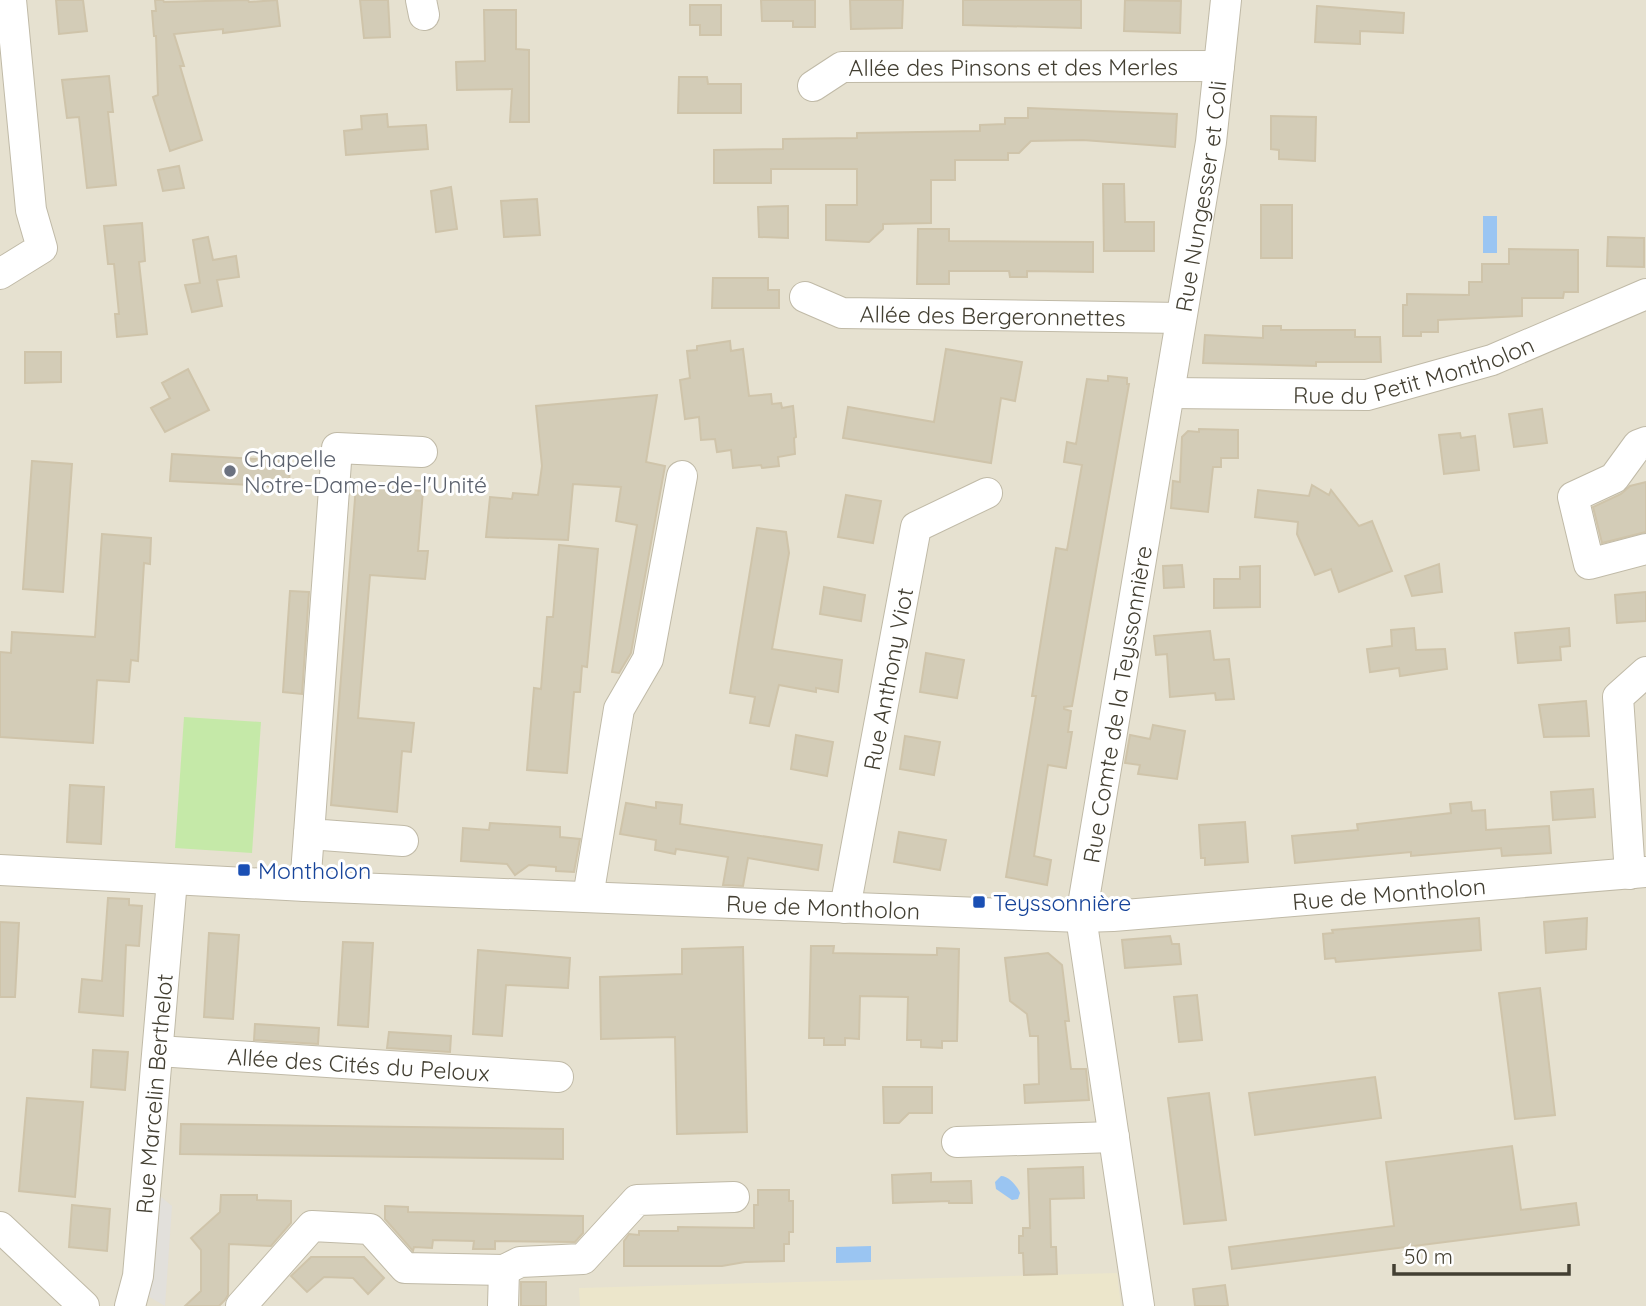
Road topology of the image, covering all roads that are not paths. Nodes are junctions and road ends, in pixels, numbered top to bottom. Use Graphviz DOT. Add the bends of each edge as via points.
graph roads {
  1 [pos="11,0"];
  2 [pos="1226,0"];
  3 [pos="1219,66"];
  4 [pos="813,86"];
  5 [pos="0,274"];
  6 [pos="1646,294"];
  7 [pos="805,297"];
  8 [pos="1181,318"];
  9 [pos="1169,393"];
  10 [pos="1646,442"];
  11 [pos="422,452"];
  12 [pos="682,476"];
  13 [pos="987,493"];
  14 [pos="1646,550"];
  15 [pos="1646,671"];
  16 [pos="309,834"];
  17 [pos="403,841"];
  18 [pos="0,870"];
  19 [pos="1638,873"];
  20 [pos="172,880"];
  21 [pos="305,886"];
  22 [pos="588,897"];
  23 [pos="845,908"];
  24 [pos="1081,917"];
  25 [pos="158,1051"];
  26 [pos="558,1077"];
  27 [pos="1114,1137"];
  28 [pos="957,1142"];
  29 [pos="734,1197"];
  30 [pos="0,1227"];
  31 [pos="504,1270"];
  32 [pos="84,1306"];
  33 [pos="130,1306"];
  34 [pos="241,1306"];
  35 [pos="503,1306"];
  36 [pos="1139,1306"];
  1 -- 5 [label="street" via="31,210 41,248"];
  2 -- 3 [label="street, Rue Nungesser et Coli"];
  3 -- 4 [label="street, Allée des Pinsons et des Merles" via="842,67"];
  3 -- 8 [label="street, Rue Nungesser et Coli"];
  6 -- 9 [label="street, Rue du Petit Montholon" via="1492,360 1367,395"];
  7 -- 8 [label="street, Allée des Bergeronnettes" via="842,313"];
  8 -- 9 [label="street, Rue Nungesser et Coli"];
  9 -- 24 [label="street, Rue Comte de la Teyssonnière"];
  10 -- 14 [label="street" via="1638,445 1614,478 1573,498 1589,564"];
  11 -- 16 [label="street" via="337,449"];
  12 -- 22 [label="street" via="648,659 619,709"];
  13 -- 23 [label="street, Rue Anthony Viot" via="916,527"];
  15 -- 19 [label="street" via="1618,697"];
  16 -- 17 [label="street"];
  16 -- 21 [label="street"];
  18 -- 20 [label="street, Rue de Montholon"];
  19 -- 24 [label="street, Rue de Montholon"];
  20 -- 21 [label="street, Rue de Montholon"];
  20 -- 25 [label="street, Rue Marcelin Berthelot"];
  21 -- 22 [label="street, Rue de Montholon"];
  22 -- 23 [label="street, Rue de Montholon"];
  23 -- 24 [label="street, Rue de Montholon"];
  24 -- 27 [label="street, Rue Comte de la Teyssonnière"];
  25 -- 26 [label="street, Allée des Cités du Peloux"];
  25 -- 33 [label="street, Rue Marcelin Berthelot" via="138,1276"];
  27 -- 28 [label="street"];
  27 -- 36 [label="street, Rue Comte de la Teyssonnière"];
  29 -- 31 [label="street" via="637,1200 583,1259 520,1262"];
  30 -- 32 [label="street"];
  31 -- 34 [label="street" via="405,1268 370,1228 312,1226"];
  31 -- 35 [label="street"];
}
